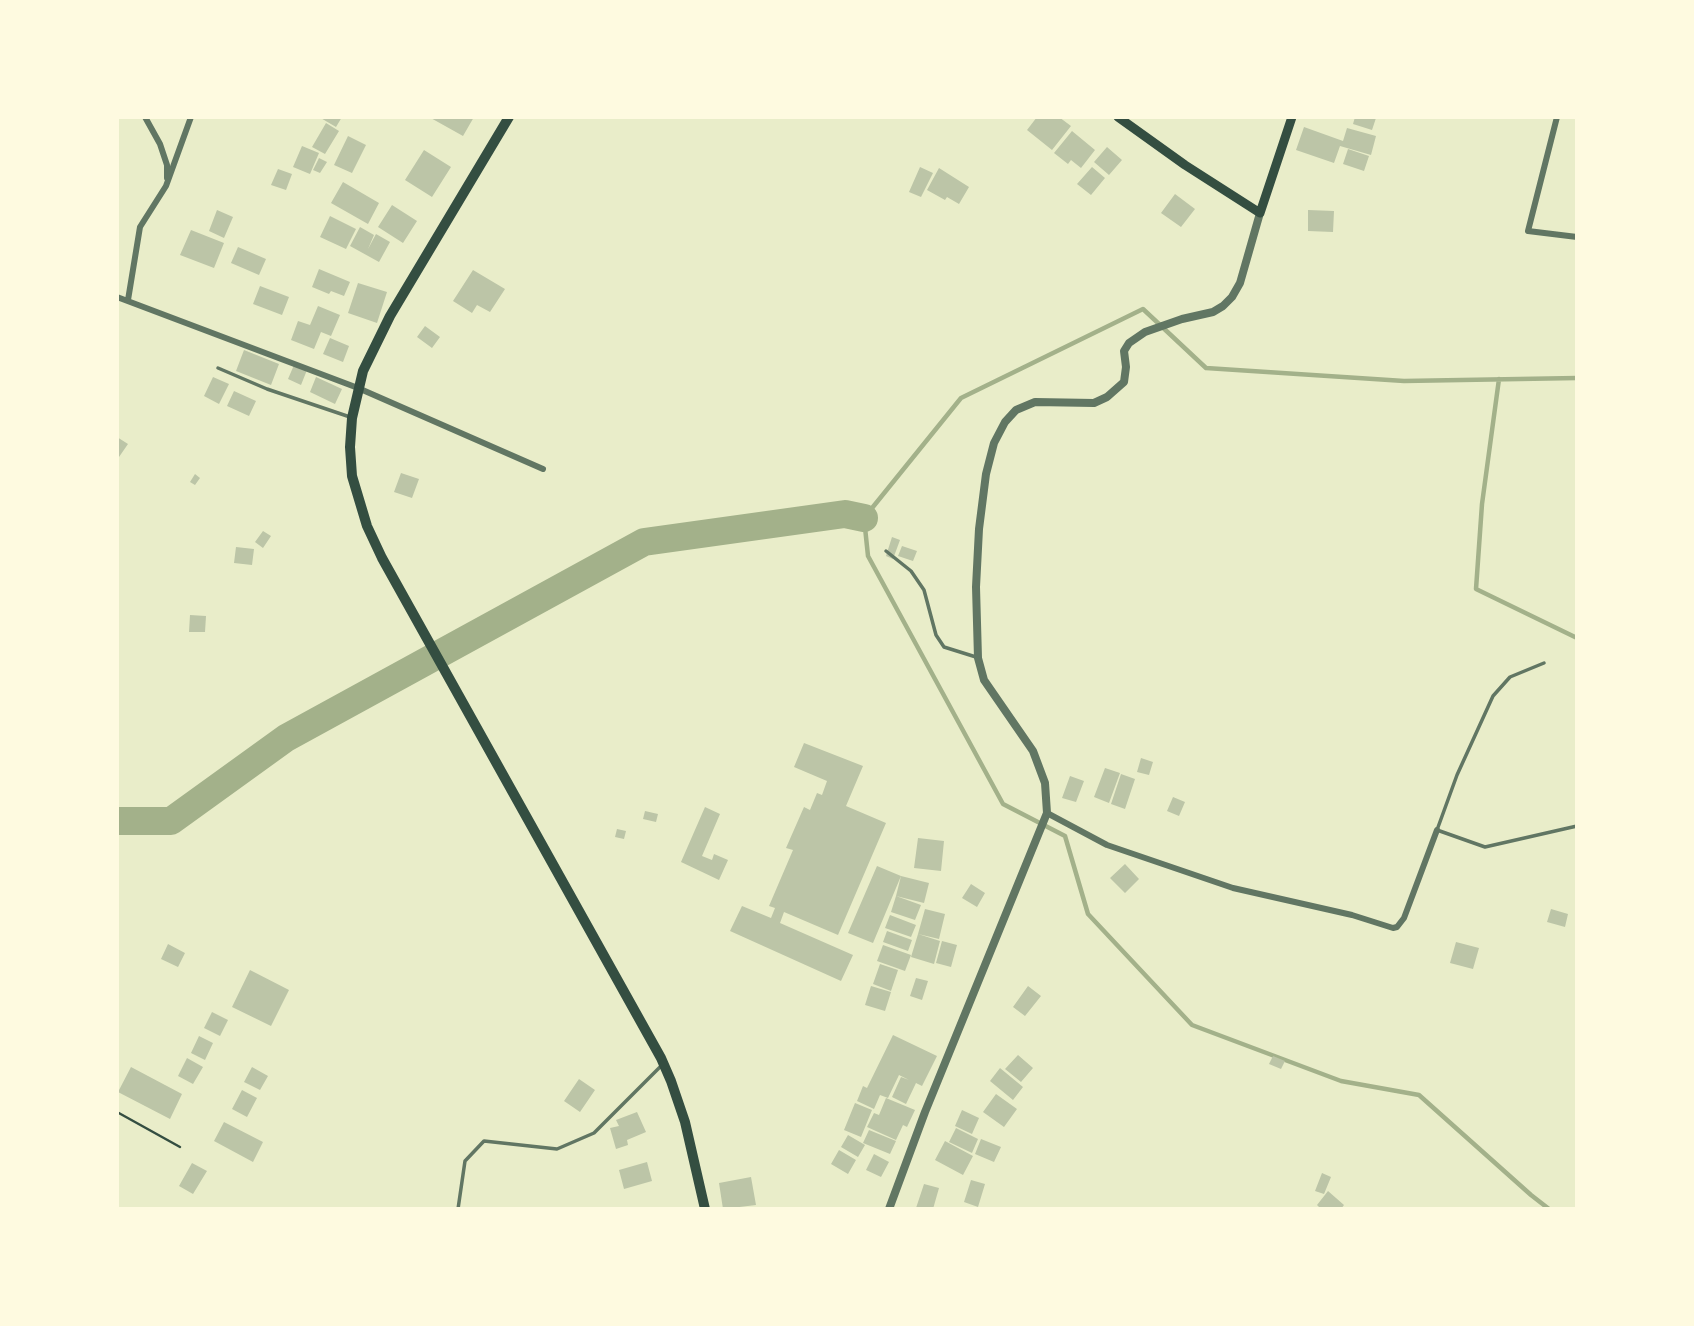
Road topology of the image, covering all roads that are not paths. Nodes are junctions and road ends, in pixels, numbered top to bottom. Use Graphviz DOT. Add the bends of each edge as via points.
graph roads {
  1 [pos="145,117"];
  2 [pos="191,117"];
  3 [pos="509,117"];
  4 [pos="1118,117"];
  5 [pos="1292,117"];
  6 [pos="1557,117"];
  7 [pos="166,187"];
  8 [pos="1260,213"];
  9 [pos="1577,237"];
  10 [pos="117,297"];
  11 [pos="128,300"];
  12 [pos="218,368"];
  13 [pos="358,388"];
  14 [pos="352,418"];
  15 [pos="543,470"];
  16 [pos="886,551"];
  17 [pos="978,658"];
  18 [pos="1544,663"];
  19 [pos="1047,816"];
  20 [pos="1577,826"];
  21 [pos="1437,830"];
  22 [pos="663,1063"];
  23 [pos="458,1209"];
  24 [pos="705,1209"];
  25 [pos="889,1209"];
  1 -- 7 [label="street" via="167,165"];
  2 -- 7 [label="street"];
  3 -- 13 [label="main road" via="390,316"];
  4 -- 8 [label="main road"];
  5 -- 8 [label="main road"];
  6 -- 9 [label="street" via="1528,232"];
  7 -- 11 [label="street" via="140,227"];
  8 -- 17 [label="street" via="1232,297 1213,312 1144,332 1129,343 1124,351 1124,382 1112,394 1094,403 1035,402 1016,410 1005,422 986,474 979,529"];
  10 -- 11 [label="street"];
  11 -- 13 [label="street"];
  12 -- 14 [label="lane"];
  13 -- 14 [label="main road"];
  13 -- 15 [label="street"];
  14 -- 22 [label="main road" via="351,461 374,544"];
  16 -- 17 [label="lane" via="911,571 925,590 936,635 944,647"];
  17 -- 19 [label="street" via="984,680 1033,751 1045,783"];
  18 -- 21 [label="lane" via="1510,677 1493,696"];
  19 -- 21 [label="street" via="1107,845 1233,888 1393,928 1404,918"];
  19 -- 25 [label="street"];
  20 -- 21 [label="lane" via="1485,847"];
  22 -- 23 [label="lane" via="594,1133 582,1139 557,1149 484,1141 465,1161"];
  22 -- 24 [label="main road" via="685,1122"];
}
